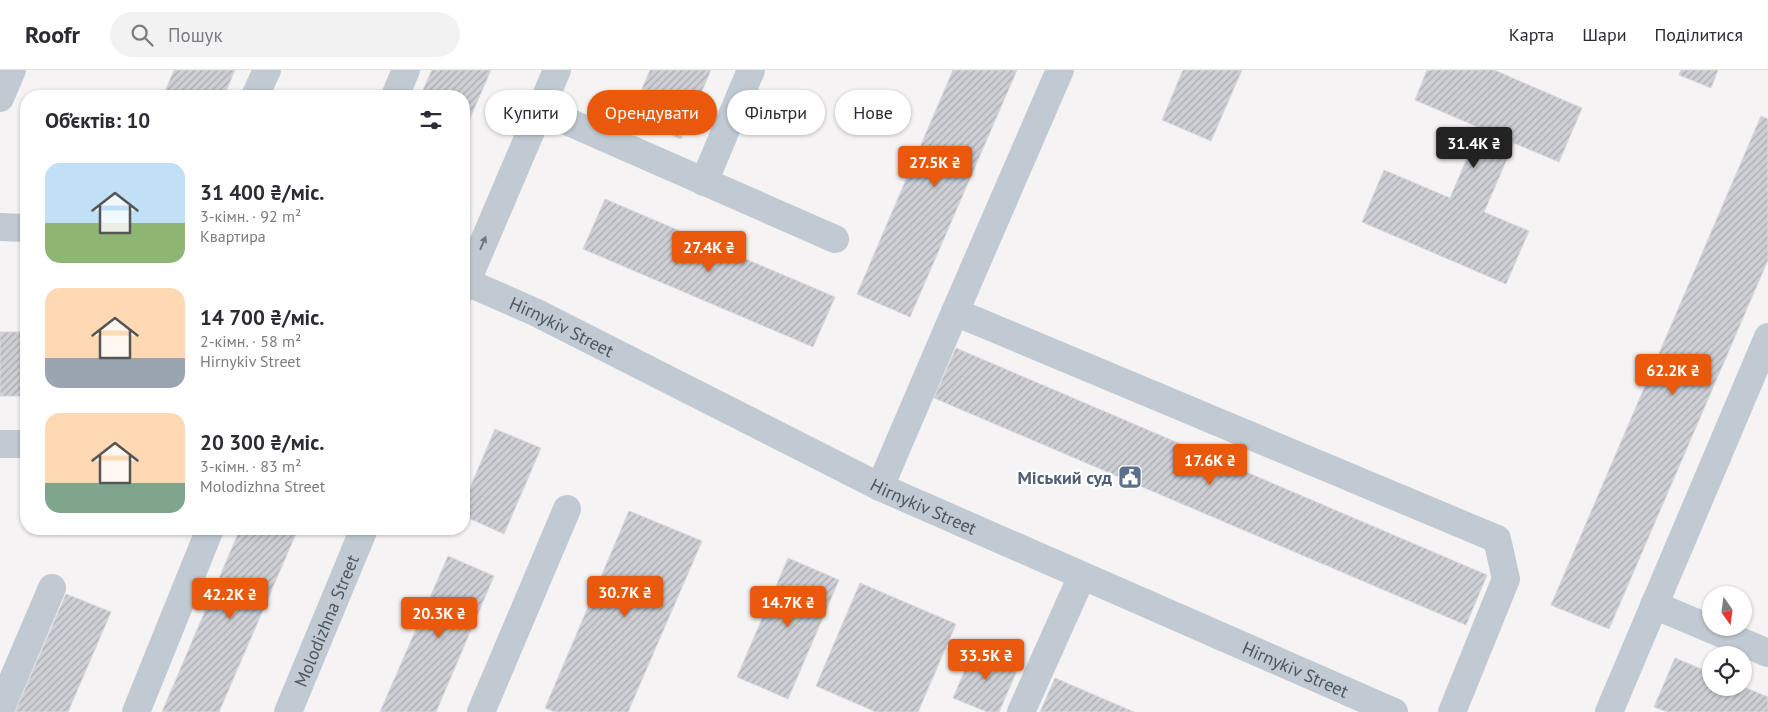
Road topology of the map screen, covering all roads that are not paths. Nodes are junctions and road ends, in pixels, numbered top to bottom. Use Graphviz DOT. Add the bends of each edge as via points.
graph roads {
  1 [pos="12,70"];
  2 [pos="267,70"];
  3 [pos="406,70"];
  4 [pos="557,70"];
  5 [pos="751,70"];
  6 [pos="1060,70"];
  7 [pos="258,90"];
  8 [pos="398,90"];
  9 [pos="548,90"];
  10 [pos="0,98"];
  11 [pos="577,125"];
  12 [pos="529,135"];
  13 [pos="704,182"];
  14 [pos="0,227"];
  15 [pos="20,228"];
  16 [pos="835,240"];
  17 [pos="470,271"];
  18 [pos="470,285"];
  19 [pos="955,312"];
  20 [pos="1768,337"];
  21 [pos="0,444"];
  22 [pos="20,444"];
  23 [pos="880,487"];
  24 [pos="567,509"];
  25 [pos="208,535"];
  26 [pos="362,535"];
  27 [pos="1082,576"];
  28 [pos="52,588"];
  29 [pos="1654,605"];
  30 [pos="1768,653"];
  31 [pos="0,710"];
  32 [pos="136,712"];
  33 [pos="288,712"];
  34 [pos="481,712"];
  35 [pos="1021,712"];
  36 [pos="1394,712"];
  37 [pos="1452,712"];
  38 [pos="1609,712"];
  1 -- 10 [label="street"];
  2 -- 7 [label="street"];
  3 -- 8 [label="street"];
  4 -- 9 [label="street"];
  5 -- 13 [label="street"];
  6 -- 19 [label="street"];
  11 -- 13 [label="street"];
  17 -- 12 [label="street, one-way"];
  13 -- 16 [label="street"];
  14 -- 15 [label="street"];
  18 -- 23 [label="street, Hirnykiv Street" via="535,312"];
  19 -- 23 [label="street"];
  19 -- 37 [label="street" via="1497,539 1506,579"];
  20 -- 29 [label="street"];
  21 -- 22 [label="street"];
  23 -- 27 [label="street, Hirnykiv Street"];
  24 -- 34 [label="street"];
  25 -- 32 [label="street"];
  26 -- 33 [label="street, Molodizhna Street"];
  27 -- 35 [label="street"];
  27 -- 36 [label="street, Hirnykiv Street"];
  28 -- 31 [label="street"];
  29 -- 30 [label="street"];
  29 -- 38 [label="street"];
}
